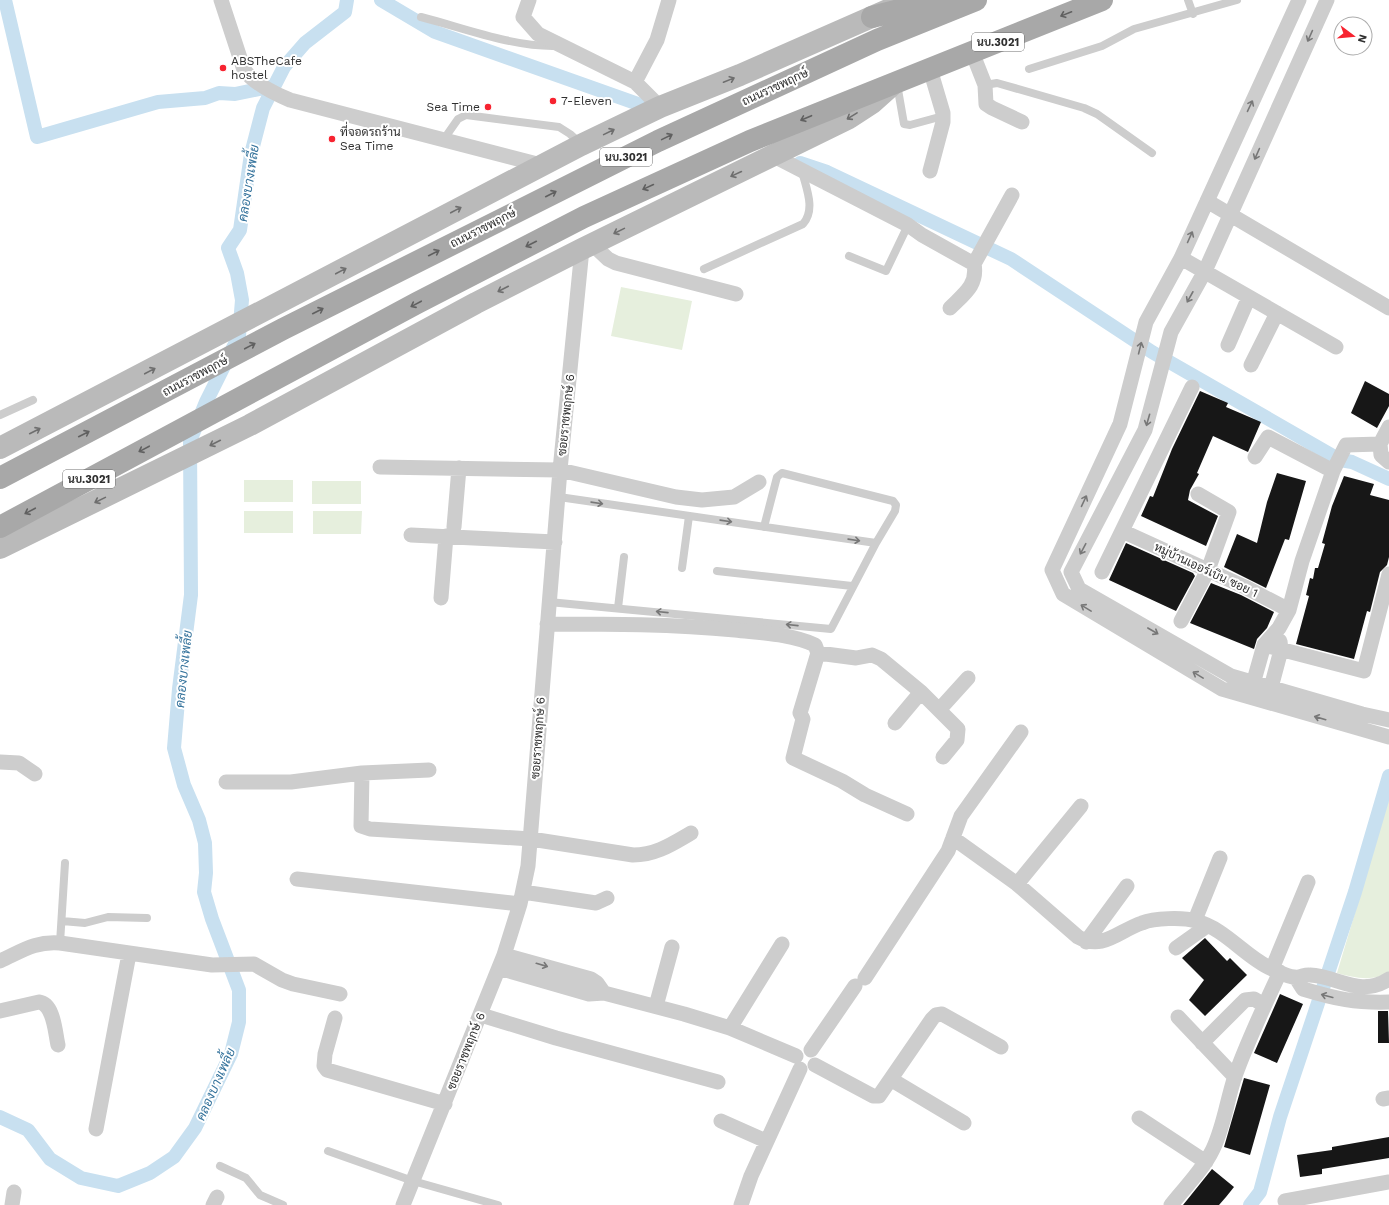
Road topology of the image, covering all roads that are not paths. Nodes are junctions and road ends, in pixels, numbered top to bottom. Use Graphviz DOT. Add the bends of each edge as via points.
graph roads {
  1 [pos="221,0"];
  2 [pos="528,0"];
  3 [pos="669,0"];
  4 [pos="911,0"];
  5 [pos="938,0"];
  6 [pos="976,0"];
  7 [pos="1102,0"];
  8 [pos="1188,0"];
  9 [pos="1237,0"];
  10 [pos="1299,0"];
  11 [pos="1326,0"];
  12 [pos="1193,14"];
  13 [pos="421,17"];
  14 [pos="872,17"];
  15 [pos="563,45"];
  16 [pos="972,52"];
  17 [pos="930,69"];
  18 [pos="1029,69"];
  19 [pos="635,82"];
  20 [pos="895,83"];
  21 [pos="985,85"];
  22 [pos="660,107"];
  23 [pos="943,116"];
  24 [pos="1022,122"];
  25 [pos="444,139"];
  26 [pos="582,145"];
  27 [pos="1152,153"];
  28 [pos="774,156"];
  29 [pos="542,165"];
  30 [pos="802,170"];
  31 [pos="930,171"];
  32 [pos="1012,195"];
  33 [pos="1207,201"];
  34 [pos="1229,214"];
  35 [pos="908,225"];
  36 [pos="587,247"];
  37 [pos="849,256"];
  38 [pos="1181,258"];
  39 [pos="974,264"];
  40 [pos="704,268"];
  41 [pos="1205,271"];
  42 [pos="736,294"];
  43 [pos="1249,297"];
  44 [pos="950,308"];
  45 [pos="1389,308"];
  46 [pos="1277,313"];
  47 [pos="1228,345"];
  48 [pos="1336,347"];
  49 [pos="1251,365"];
  50 [pos="1192,387"];
  51 [pos="33,400"];
  52 [pos="0,415"];
  53 [pos="1389,426"];
  54 [pos="1380,444"];
  55 [pos="0,448"];
  56 [pos="1255,457"];
  57 [pos="1389,462"];
  58 [pos="380,467"];
  59 [pos="459,468"];
  60 [pos="560,470"];
  61 [pos="1334,471"];
  62 [pos="0,478"];
  63 [pos="759,482"];
  64 [pos="1198,494"];
  65 [pos="558,496"];
  66 [pos="689,516"];
  67 [pos="0,527"];
  68 [pos="764,527"];
  69 [pos="450,531"];
  70 [pos="1122,531"];
  71 [pos="411,535"];
  72 [pos="555,542"];
  73 [pos="876,543"];
  74 [pos="0,548"];
  75 [pos="624,557"];
  76 [pos="682,568"];
  77 [pos="1208,570"];
  78 [pos="717,571"];
  79 [pos="1102,572"];
  80 [pos="1388,580"];
  81 [pos="852,586"];
  82 [pos="441,598"];
  83 [pos="549,602"];
  84 [pos="618,608"];
  85 [pos="1289,610"];
  86 [pos="1181,621"];
  87 [pos="547,624"];
  88 [pos="1279,628"];
  89 [pos="1264,645"];
  90 [pos="1281,650"];
  91 [pos="818,653"];
  92 [pos="968,678"];
  93 [pos="1254,682"];
  94 [pos="1271,687"];
  95 [pos="921,692"];
  96 [pos="1250,697"];
  97 [pos="1267,702"];
  98 [pos="939,710"];
  99 [pos="1389,720"];
  100 [pos="895,723"];
  101 [pos="1021,732"];
  102 [pos="1389,737"];
  103 [pos="942,757"];
  104 [pos="0,762"];
  105 [pos="430,770"];
  106 [pos="362,773"];
  107 [pos="35,774"];
  108 [pos="226,782"];
  109 [pos="1081,806"];
  110 [pos="907,814"];
  111 [pos="691,833"];
  112 [pos="953,838"];
  113 [pos="531,839"];
  114 [pos="1220,858"];
  115 [pos="65,863"];
  116 [pos="298,879"];
  117 [pos="1308,882"];
  118 [pos="1017,884"];
  119 [pos="1127,886"];
  120 [pos="522,898"];
  121 [pos="607,898"];
  122 [pos="147,918"];
  123 [pos="62,921"];
  124 [pos="1201,923"];
  125 [pos="1086,942"];
  126 [pos="60,943"];
  127 [pos="782,944"];
  128 [pos="672,947"];
  129 [pos="1176,948"];
  130 [pos="129,954"];
  131 [pos="0,961"];
  132 [pos="502,961"];
  133 [pos="1276,971"];
  134 [pos="1389,979"];
  135 [pos="1303,980"];
  136 [pos="340,994"];
  137 [pos="1389,995"];
  138 [pos="1369,1002"];
  139 [pos="1389,1002"];
  140 [pos="1264,1005"];
  141 [pos="656,1006"];
  142 [pos="0,1011"];
  143 [pos="481,1015"];
  144 [pos="1178,1017"];
  145 [pos="336,1018"];
  146 [pos="730,1028"];
  147 [pos="1202,1043"];
  148 [pos="58,1045"];
  149 [pos="1001,1047"];
  150 [pos="810,1050"];
  151 [pos="798,1062"];
  152 [pos="816,1065"];
  153 [pos="1235,1077"];
  154 [pos="892,1080"];
  155 [pos="718,1082"];
  156 [pos="445,1104"];
  157 [pos="1140,1118"];
  158 [pos="721,1122"];
  159 [pos="964,1123"];
  160 [pos="96,1129"];
  161 [pos="766,1142"];
  162 [pos="328,1151"];
  163 [pos="1206,1162"];
  164 [pos="220,1166"];
  165 [pos="413,1182"];
  166 [pos="1389,1182"];
  167 [pos="1285,1201"];
  168 [pos="283,1205"];
  169 [pos="403,1205"];
  170 [pos="498,1205"];
  171 [pos="741,1205"];
  172 [pos="1171,1205"];
  1 -- 25 [label="street" via="249,77 274,94"];
  2 -- 15 [label="street" via="523,18 538,34"];
  3 -- 19 [label="street" via="656,40"];
  4 -- 14 [label="main road, ถนนราชพฤกษ์ / นบ.3021"];
  5 -- 14 [label="main road"];
  62 -- 6 [label="main road, ถนนราชพฤกษ์ / นบ.3021, one-way" via="283,329 701,120 877,40"];
  7 -- 16 [label="main road, นบ.3021, one-way"];
  8 -- 12 [label="lane"];
  9 -- 12 [label="lane"];
  33 -- 10 [label="street, one-way"];
  11 -- 34 [label="street, one-way"];
  12 -- 18 [label="lane" via="1134,29 1102,46"];
  13 -- 15 [label="lane" via="537,46"];
  22 -- 14 [label="main road, ถนนราชพฤกษ์ / นบ.3021, one-way"];
  15 -- 19 [label="street"];
  16 -- 17 [label="main road, นบ.3021"];
  16 -- 21 [label="street"];
  17 -- 20 [label="main road, นบ.3021"];
  17 -- 23 [label="street"];
  19 -- 22 [label="street"];
  20 -- 23 [label="lane" via="904,124 910,125"];
  20 -- 28 [label="main road, นบ.3021, one-way" via="849,118"];
  20 -- 67 [label="main road, นบ.3021, one-way" via="750,141 584,217 417,303"];
  21 -- 24 [label="street" via="986,104"];
  21 -- 27 [label="lane" via="997,83 1084,108 1097,114"];
  26 -- 22 [label="main road, ถนนราชพฤกษ์ / นบ.3021, one-way"];
  23 -- 31 [label="street" via="942,130"];
  25 -- 26 [label="lane" via="458,119 466,115 559,128"];
  25 -- 29 [label="street"];
  26 -- 29 [label="main road, ถนนราชพฤกษ์ / นบ.3021"];
  28 -- 30 [label="street"];
  28 -- 36 [label="main road, นบ.3021, one-way"];
  55 -- 29 [label="main road, ถนนราชพฤกษ์ / นบ.3021, one-way"];
  30 -- 35 [label="street"];
  30 -- 40 [label="lane" via="810,204 808,219 803,224"];
  32 -- 39 [label="street"];
  33 -- 34 [label="street"];
  38 -- 33 [label="street, one-way"];
  34 -- 41 [label="street"];
  34 -- 45 [label="street"];
  35 -- 37 [label="lane" via="886,271"];
  35 -- 39 [label="street"];
  36 -- 42 [label="street" via="616,263"];
  36 -- 60 [label="street, ซอยราชพฤกษ์ 6"];
  36 -- 74 [label="main road, นบ.3021, one-way" via="476,303 250,425"];
  38 -- 41 [label="street"];
  96 -- 38 [label="street, one-way" via="1222,689 1063,594 1052,570 1120,424 1146,322"];
  39 -- 44 [label="street" via="976,274 973,283"];
  41 -- 43 [label="street"];
  41 -- 93 [label="street, one-way" via="1171,332 1145,430 1071,572 1079,589 1231,676"];
  43 -- 46 [label="street"];
  43 -- 47 [label="street"];
  46 -- 48 [label="street"];
  46 -- 49 [label="street"];
  50 -- 70 [label="street"];
  51 -- 52 [label="lane"];
  53 -- 54 [label="street"];
  54 -- 57 [label="street" via="1381,455"];
  54 -- 61 [label="street" via="1346,445"];
  56 -- 61 [label="street" via="1268,437"];
  58 -- 59 [label="street"];
  59 -- 60 [label="street"];
  59 -- 69 [label="street"];
  60 -- 63 [label="street" via="676,497 702,500 734,497"];
  60 -- 65 [label="street, ซอยราชพฤกษ์ 6"];
  61 -- 85 [label="street" via="1302,561"];
  64 -- 77 [label="street" via="1229,512"];
  65 -- 66 [label="lane, one-way"];
  65 -- 72 [label="street, ซอยราชพฤกษ์ 6"];
  66 -- 68 [label="lane, one-way"];
  66 -- 76 [label="lane"];
  68 -- 73 [label="lane, one-way"];
  68 -- 73 [label="lane" via="777,476 782,473 893,501 896,505 895,511"];
  69 -- 71 [label="street"];
  69 -- 72 [label="street"];
  69 -- 82 [label="street"];
  70 -- 77 [label="street, หมู่บ้านเออร์เบิน ซอย 1"];
  70 -- 79 [label="street"];
  72 -- 83 [label="street, ซอยราชพฤกษ์ 6"];
  73 -- 81 [label="lane"];
  75 -- 84 [label="lane"];
  77 -- 85 [label="street, หมู่บ้านเออร์เบิน ซอย 1"];
  77 -- 86 [label="street"];
  78 -- 81 [label="lane"];
  80 -- 90 [label="street" via="1364,670"];
  81 -- 84 [label="lane, one-way" via="831,629"];
  83 -- 84 [label="lane"];
  83 -- 87 [label="street, ซอยราชพฤกษ์ 6"];
  85 -- 88 [label="street"];
  87 -- 91 [label="street" via="702,627 763,633 812,643 817,646"];
  87 -- 113 [label="street, ซอยราชพฤกษ์ 6"];
  88 -- 89 [label="street"];
  88 -- 90 [label="street"];
  89 -- 90 [label="street"];
  89 -- 93 [label="street"];
  90 -- 94 [label="street"];
  91 -- 95 [label="street" via="851,657 872,655 881,659"];
  91 -- 110 [label="street" via="800,713 803,719 793,758"];
  92 -- 98 [label="street"];
  93 -- 94 [label="street"];
  93 -- 96 [label="street"];
  94 -- 97 [label="street"];
  94 -- 99 [label="street"];
  95 -- 98 [label="street"];
  95 -- 100 [label="street"];
  96 -- 97 [label="street"];
  102 -- 97 [label="street, one-way"];
  98 -- 103 [label="street" via="958,729 957,740"];
  101 -- 112 [label="street" via="961,816"];
  104 -- 107 [label="street" via="19,763"];
  105 -- 106 [label="street"];
  106 -- 108 [label="street" via="291,782"];
  106 -- 113 [label="street" via="361,826 365,828"];
  109 -- 118 [label="street"];
  111 -- 113 [label="street" via="647,855"];
  112 -- 118 [label="street"];
  112 -- 150 [label="street" via="948,851 860,982"];
  113 -- 120 [label="street, ซอยราชพฤกษ์ 6"];
  114 -- 124 [label="street"];
  115 -- 123 [label="lane"];
  116 -- 120 [label="street"];
  117 -- 133 [label="street"];
  118 -- 125 [label="street"];
  119 -- 125 [label="street"];
  120 -- 121 [label="street" via="596,903"];
  120 -- 132 [label="street, ซอยราชพฤกษ์ 6"];
  122 -- 123 [label="lane" via="108,917 85,923"];
  123 -- 126 [label="lane"];
  124 -- 125 [label="street" via="1156,920 1142,922 1100,942"];
  124 -- 129 [label="street"];
  124 -- 133 [label="street" via="1222,933"];
  126 -- 130 [label="street"];
  126 -- 131 [label="street" via="45,942"];
  127 -- 146 [label="street"];
  128 -- 141 [label="street"];
  130 -- 136 [label="street" via="222,965 259,966 293,984"];
  130 -- 160 [label="street"];
  132 -- 141 [label="street" via="589,994 604,993"];
  132 -- 143 [label="street, ซอยราชพฤกษ์ 6"];
  133 -- 135 [label="street"];
  133 -- 140 [label="street"];
  134 -- 135 [label="street" via="1381,984 1358,987"];
  138 -- 135 [label="street, one-way" via="1352,1002"];
  137 -- 138 [label="street"];
  138 -- 139 [label="street"];
  140 -- 147 [label="street" via="1254,1000 1245,1000"];
  140 -- 153 [label="street"];
  141 -- 146 [label="street"];
  142 -- 148 [label="street" via="44,1003 49,1007"];
  143 -- 155 [label="street"];
  143 -- 156 [label="street, ซอยราชพฤกษ์ 6"];
  144 -- 147 [label="street"];
  145 -- 156 [label="street" via="325,1054 324,1066 327,1070"];
  146 -- 151 [label="street"];
  147 -- 153 [label="street"];
  149 -- 154 [label="street" via="947,1016 936,1015"];
  150 -- 151 [label="street" via="802,1049"];
  150 -- 152 [label="street" via="816,1056"];
  151 -- 152 [label="street" via="809,1070"];
  151 -- 161 [label="street"];
  152 -- 154 [label="street" via="873,1096 879,1096"];
  153 -- 163 [label="street" via="1218,1139"];
  154 -- 159 [label="street"];
  156 -- 165 [label="street, ซอยราชพฤกษ์ 6"];
  157 -- 163 [label="street"];
  158 -- 161 [label="street"];
  161 -- 171 [label="street"];
  162 -- 165 [label="lane"];
  163 -- 172 [label="street"];
  164 -- 168 [label="lane" via="246,1178 260,1195"];
  165 -- 169 [label="street, ซอยราชพฤกษ์ 6"];
  165 -- 170 [label="lane"];
  166 -- 167 [label="street"];
}
